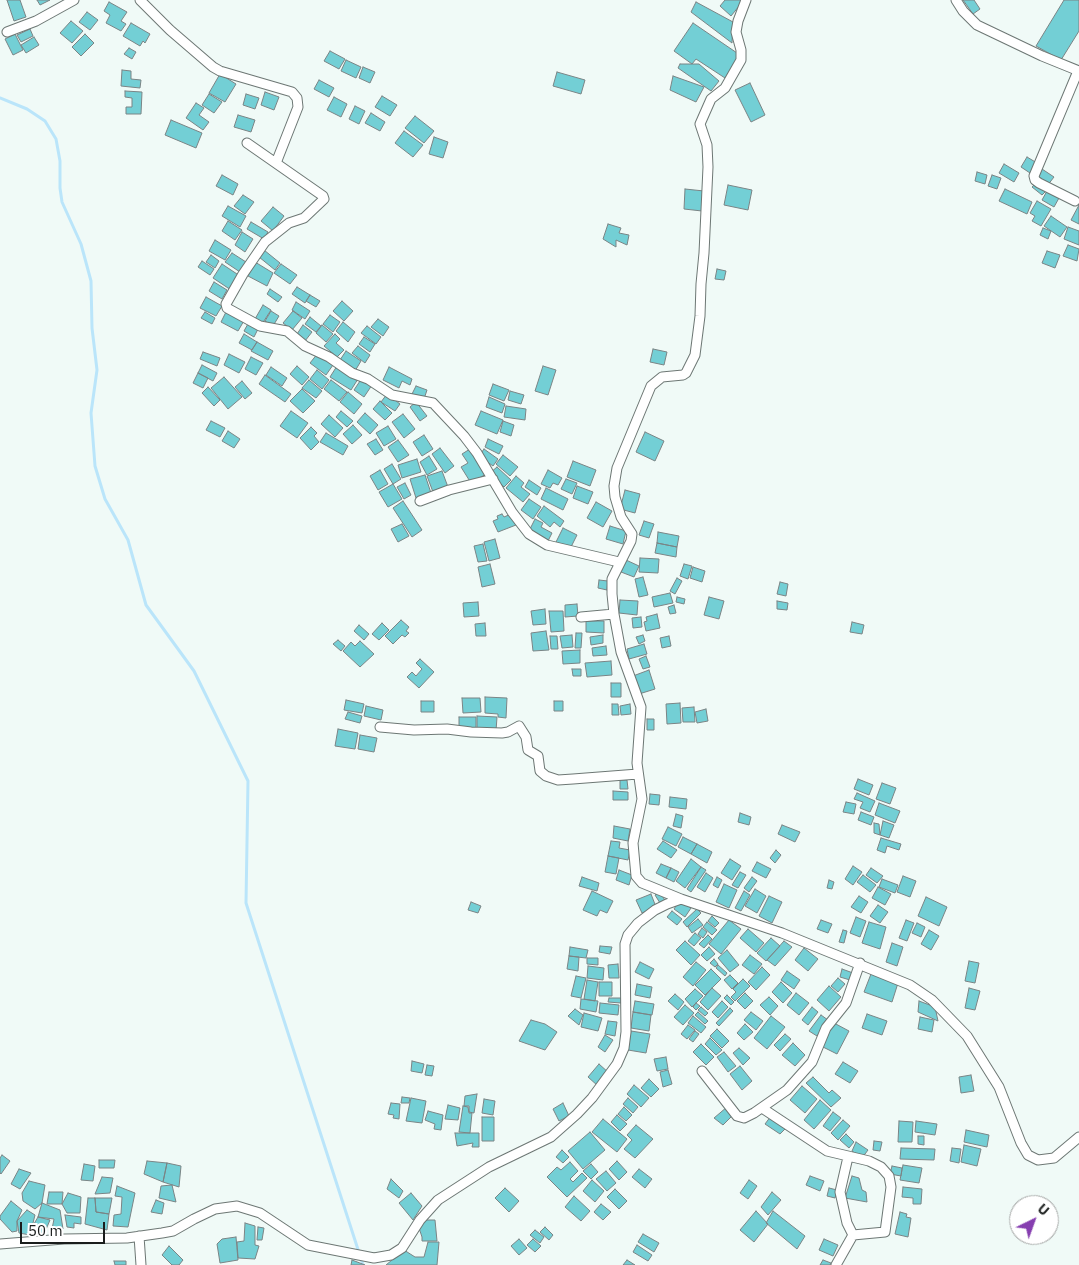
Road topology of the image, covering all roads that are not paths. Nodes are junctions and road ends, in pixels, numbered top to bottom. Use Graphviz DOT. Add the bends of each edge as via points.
graph roads {
  1 [pos="74,0"];
  2 [pos="140,0"];
  3 [pos="746,0"];
  4 [pos="956,0"];
  5 [pos="7,32"];
  6 [pos="1079,71"];
  7 [pos="247,143"];
  8 [pos="276,163"];
  9 [pos="1075,201"];
  10 [pos="493,479"];
  11 [pos="420,501"];
  12 [pos="619,562"];
  13 [pos="614,614"];
  14 [pos="581,617"];
  15 [pos="380,727"];
  16 [pos="638,774"];
  17 [pos="681,899"];
  18 [pos="860,963"];
  19 [pos="702,1071"];
  20 [pos="762,1108"];
  21 [pos="1079,1137"];
  22 [pos="848,1157"];
  23 [pos="853,1235"];
  24 [pos="139,1236"];
  25 [pos="0,1244"];
  26 [pos="141,1265"];
  27 [pos="836,1265"];
  1 -- 5 [label="street" via="36,21"];
  2 -- 8 [label="street" via="213,67 292,92 298,107"];
  3 -- 12 [label="street" via="736,32 741,60 725,88 711,99 700,124 707,145 708,167 695,355 686,373 662,377 651,386 617,468 614,486 621,517 632,534"];
  4 -- 6 [label="street" via="977,25"];
  6 -- 9 [label="street" via="1034,176 1039,183"];
  7 -- 8 [label="street"];
  8 -- 10 [label="street" via="323,196 323,200 304,218 290,223 265,242 226,304 227,308 260,326 287,331 305,346 329,356 392,395 432,402 464,436"];
  10 -- 11 [label="street"];
  10 -- 12 [label="street" via="521,525 542,543"];
  12 -- 13 [label="street" via="612,579"];
  13 -- 14 [label="street"];
  13 -- 16 [label="street" via="621,652 641,707"];
  15 -- 16 [label="street" via="502,733 518,726 526,737 528,748 538,756 540,772 546,776 558,780"];
  16 -- 17 [label="street" via="642,799 633,843 636,876 642,883"];
  17 -- 18 [label="street"];
  17 -- 24 [label="street" via="655,910 628,936 625,944 624,1048 617,1064 592,1098 550,1137 489,1167 438,1200 400,1250 387,1257 374,1258 308,1245 260,1213 237,1206 215,1210 168,1232"];
  18 -- 20 [label="street" via="846,1003 826,1028 812,1062 787,1090"];
  18 -- 21 [label="street" via="922,992 967,1036 999,1087 1028,1155 1038,1160 1054,1158"];
  19 -- 20 [label="street" via="737,1116 746,1117"];
  20 -- 22 [label="street" via="818,1146"];
  22 -- 23 [label="street" via="840,1192"];
  22 -- 23 [label="street" via="881,1167 891,1180 885,1232"];
  23 -- 27 [label="street"];
  24 -- 25 [label="street"];
  24 -- 26 [label="street"];
}
